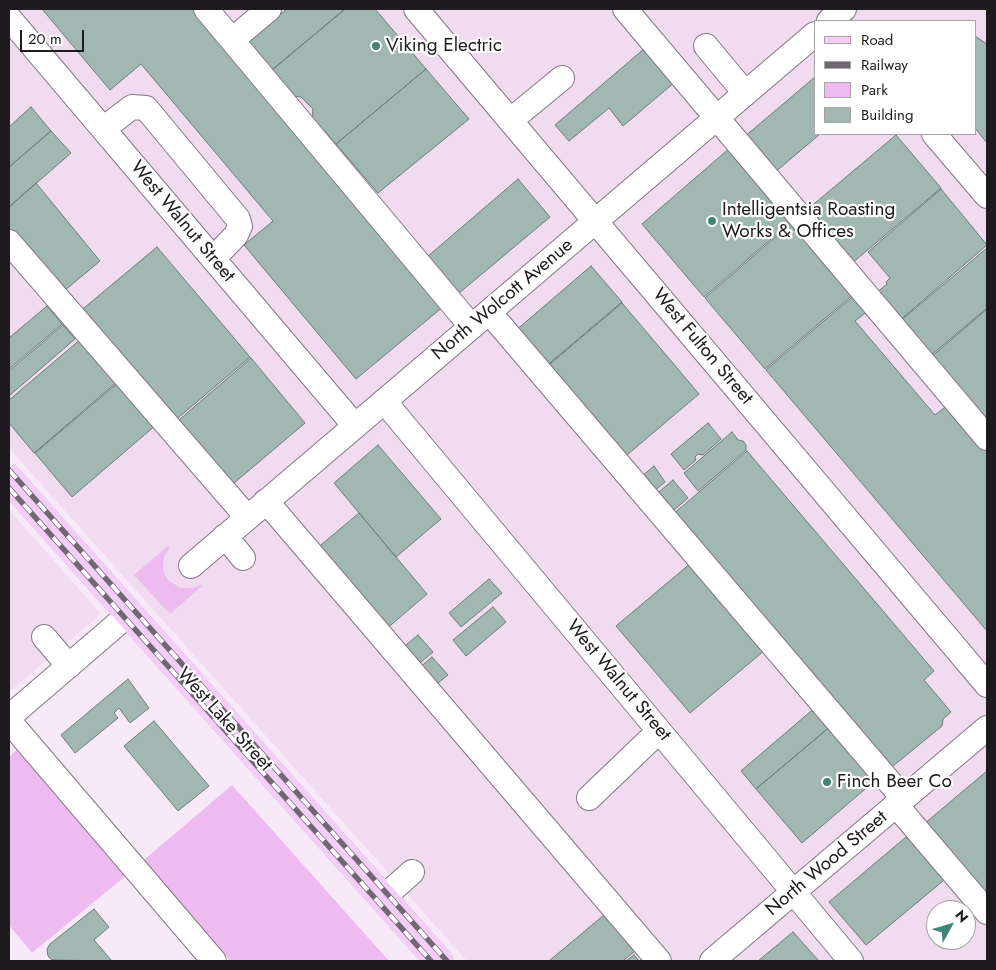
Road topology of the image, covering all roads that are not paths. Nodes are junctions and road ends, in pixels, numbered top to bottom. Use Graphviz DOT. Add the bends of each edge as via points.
graph roads {
  1 [pos="206,9"];
  2 [pos="269,9"];
  3 [pos="416,9"];
  4 [pos="625,9"];
  5 [pos="10,22"];
  6 [pos="814,35"];
  7 [pos="232,40"];
  8 [pos="706,46"];
  9 [pos="562,78"];
  10 [pos="745,93"];
  11 [pos="716,118"];
  12 [pos="510,120"];
  13 [pos="103,129"];
  14 [pos="935,135"];
  15 [pos="987,196"];
  16 [pos="596,221"];
  17 [pos="9,242"];
  18 [pos="214,259"];
  19 [pos="480,319"];
  20 [pos="384,401"];
  21 [pos="355,426"];
  22 [pos="987,438"];
  23 [pos="9,480"];
  24 [pos="266,500"];
  25 [pos="247,518"];
  26 [pos="225,536"];
  27 [pos="243,558"];
  28 [pos="191,566"];
  29 [pos="129,614"];
  30 [pos="44,637"];
  31 [pos="69,666"];
  32 [pos="987,684"];
  33 [pos="9,716"];
  34 [pos="9,720"];
  35 [pos="987,728"];
  36 [pos="659,731"];
  37 [pos="589,798"];
  38 [pos="900,802"];
  39 [pos="412,872"];
  40 [pos="793,892"];
  41 [pos="383,898"];
  42 [pos="987,912"];
  43 [pos="214,961"];
  44 [pos="439,961"];
  45 [pos="659,961"];
  46 [pos="712,961"];
  47 [pos="851,961"];
  1 -- 7 [label="street"];
  2 -- 7 [label="street"];
  3 -- 12 [label="street, West Fulton Street"];
  4 -- 11 [label="street"];
  5 -- 13 [label="street, West Walnut Street"];
  6 -- 10 [label="street, North Wolcott Avenue"];
  7 -- 19 [label="street"];
  8 -- 10 [label="street"];
  9 -- 12 [label="street"];
  10 -- 11 [label="street, North Wolcott Avenue"];
  11 -- 16 [label="street, North Wolcott Avenue"];
  11 -- 22 [label="street"];
  12 -- 16 [label="street, West Fulton Street"];
  13 -- 18 [label="street, West Walnut Street"];
  13 -- 18 [label="street" via="132,107 146,108 238,218 240,226 236,235"];
  14 -- 15 [label="street"];
  16 -- 19 [label="street, North Wolcott Avenue"];
  16 -- 32 [label="street, West Fulton Street"];
  17 -- 25 [label="street"];
  18 -- 21 [label="street, West Walnut Street"];
  19 -- 20 [label="street, North Wolcott Avenue"];
  19 -- 38 [label="street"];
  20 -- 21 [label="street, North Wolcott Avenue"];
  20 -- 36 [label="street, West Walnut Street"];
  21 -- 24 [label="street, North Wolcott Avenue"];
  23 -- 29 [label="main road, West Lake Street"];
  24 -- 25 [label="street, North Wolcott Avenue"];
  24 -- 45 [label="street"];
  25 -- 26 [label="street, North Wolcott Avenue"];
  26 -- 27 [label="street"];
  26 -- 28 [label="street, North Wolcott Avenue"];
  29 -- 31 [label="street"];
  29 -- 41 [label="main road, West Lake Street"];
  30 -- 31 [label="street"];
  31 -- 33 [label="street"];
  34 -- 43 [label="street"];
  35 -- 38 [label="street, North Wood Street"];
  36 -- 37 [label="street"];
  36 -- 40 [label="street, West Walnut Street"];
  38 -- 40 [label="street, North Wood Street"];
  38 -- 42 [label="street"];
  39 -- 41 [label="street"];
  40 -- 46 [label="street, North Wood Street"];
  40 -- 47 [label="street, West Walnut Street"];
  41 -- 44 [label="main road, West Lake Street"];
}
